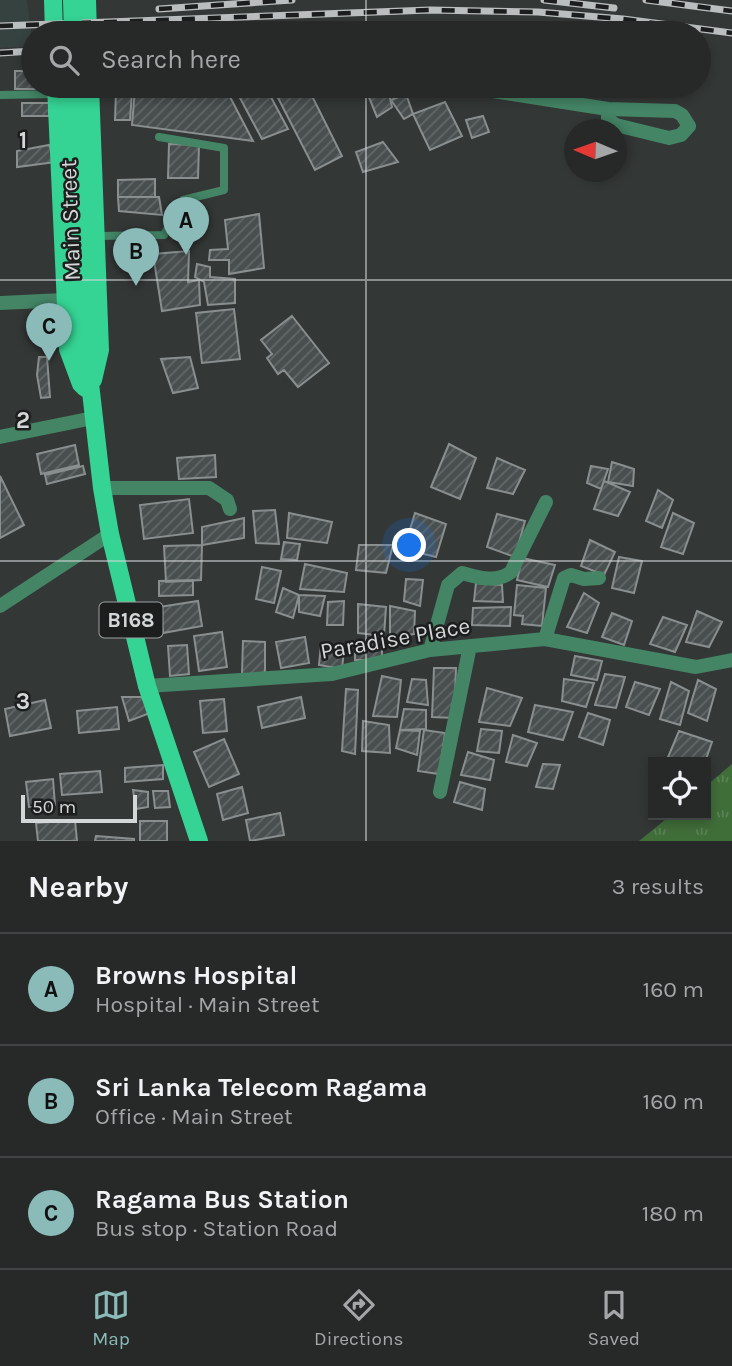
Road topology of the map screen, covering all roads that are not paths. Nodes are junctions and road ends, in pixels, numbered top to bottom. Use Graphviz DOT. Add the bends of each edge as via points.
graph roads {
  1 [pos="53,0"];
  2 [pos="72,0"];
  3 [pos="87,0"];
  4 [pos="54,21"];
  5 [pos="73,21"];
  6 [pos="88,21"];
  7 [pos="21,94"];
  8 [pos="0,96"];
  9 [pos="56,98"];
  10 [pos="74,98"];
  11 [pos="90,98"];
  12 [pos="535,98"];
  13 [pos="608,110"];
  14 [pos="159,136"];
  15 [pos="95,236"];
  16 [pos="64,300"];
  17 [pos="0,303"];
  18 [pos="90,393"];
  19 [pos="93,418"];
  20 [pos="0,437"];
  21 [pos="102,488"];
  22 [pos="545,502"];
  23 [pos="230,509"];
  24 [pos="110,534"];
  25 [pos="599,578"];
  26 [pos="0,606"];
  27 [pos="545,639"];
  28 [pos="470,646"];
  29 [pos="430,650"];
  30 [pos="732,660"];
  31 [pos="147,687"];
  32 [pos="440,792"];
  33 [pos="199,841"];
  1 -- 4 [label="main road"];
  2 -- 5 [label="main road, bridge"];
  3 -- 6 [label="main road"];
  7 -- 8 [label="lane"];
  9 -- 16 [label="main road, B168"];
  10 -- 18 [label="main road, B168" via="80,277"];
  11 -- 15 [label="main road, Main Street / B168"];
  12 -- 13 [label="street"];
  13 -- 13 [label="street" via="608,120 616,125 668,138 681,135 689,126 675,111"];
  14 -- 15 [label="lane" via="224,148 224,190 183,201 164,235"];
  15 -- 18 [label="main road, Main Street / B168" via="100,350"];
  16 -- 17 [label="street"];
  16 -- 18 [label="main road, B168" via="68,349 81,384"];
  18 -- 19 [label="main road, B168"];
  19 -- 20 [label="street"];
  19 -- 21 [label="main road, B168"];
  21 -- 23 [label="street" via="209,488 226,500"];
  21 -- 24 [label="main road, B168"];
  22 -- 29 [label="street" via="511,572 503,579 462,573 448,584"];
  24 -- 26 [label="street"];
  24 -- 31 [label="main road, B168"];
  25 -- 27 [label="street" via="564,578"];
  27 -- 28 [label="street, Paradise Place"];
  27 -- 30 [label="street, Paradise Place" via="696,667"];
  28 -- 29 [label="street, Paradise Place"];
  28 -- 32 [label="street"];
  29 -- 31 [label="street, Paradise Place" via="332,674"];
  31 -- 33 [label="main road, B168"];
}
